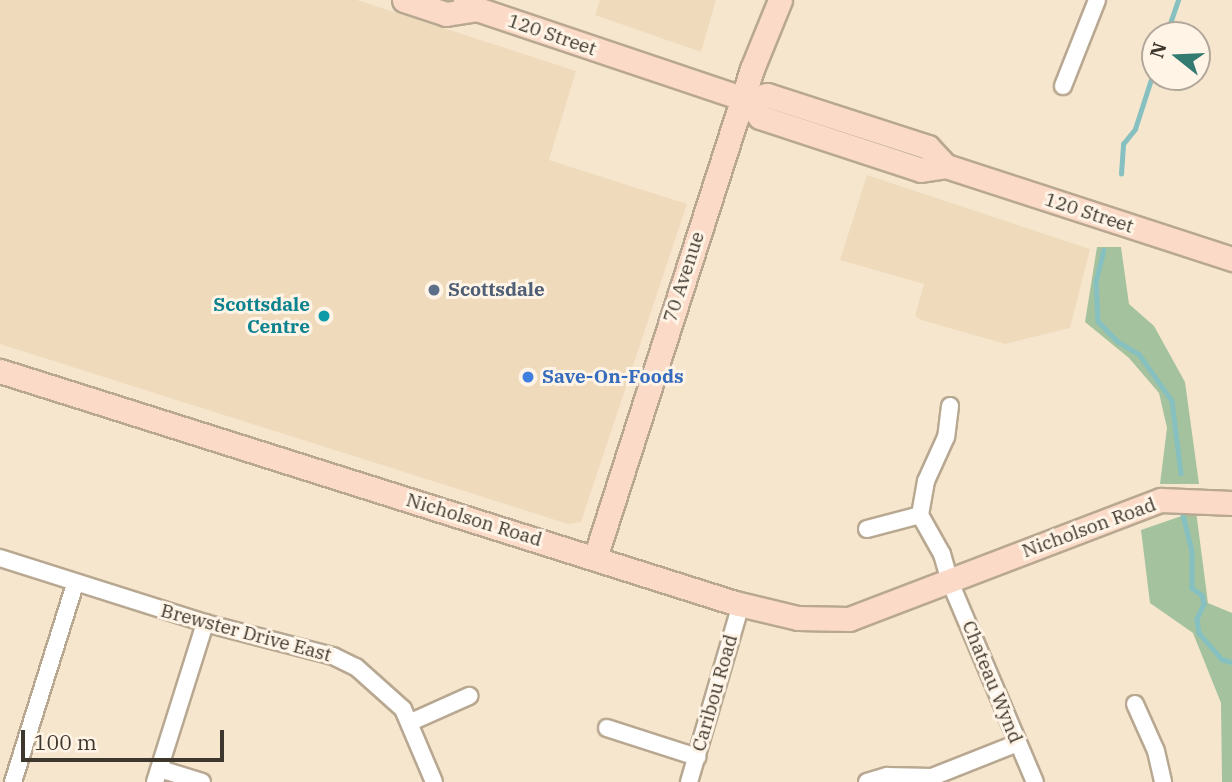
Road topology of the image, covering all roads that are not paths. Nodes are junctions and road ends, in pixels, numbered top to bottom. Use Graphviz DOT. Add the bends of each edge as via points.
graph roads {
  1 [pos="404,0"];
  2 [pos="780,0"];
  3 [pos="1097,0"];
  4 [pos="471,5"];
  5 [pos="1063,86"];
  6 [pos="745,99"];
  7 [pos="1232,259"];
  8 [pos="0,370"];
  9 [pos="950,406"];
  10 [pos="1232,503"];
  11 [pos="920,515"];
  12 [pos="867,529"];
  13 [pos="0,558"];
  14 [pos="595,558"];
  15 [pos="950,582"];
  16 [pos="75,584"];
  17 [pos="741,604"];
  18 [pos="205,623"];
  19 [pos="469,696"];
  20 [pos="1135,704"];
  21 [pos="411,722"];
  22 [pos="607,728"];
  23 [pos="1017,743"];
  24 [pos="697,757"];
  25 [pos="157,776"];
  26 [pos="13,782"];
  27 [pos="202,782"];
  28 [pos="434,782"];
  29 [pos="689,782"];
  30 [pos="867,782"];
  31 [pos="1035,782"];
  32 [pos="1163,782"];
  1 -- 4 [label="street, 120 Street" via="446,14"];
  2 -- 6 [label="street, 70 Avenue"];
  3 -- 5 [label="street"];
  4 -- 6 [label="street, 120 Street"];
  6 -- 7 [label="street, 120 Street" via="767,95 826,113 928,147 946,166"];
  6 -- 14 [label="street, 70 Avenue"];
  8 -- 14 [label="street, Nicholson Road"];
  9 -- 11 [label="street" via="946,437 926,481"];
  10 -- 15 [label="street, Nicholson Road" via="1161,500"];
  11 -- 12 [label="street"];
  11 -- 15 [label="street" via="942,554"];
  13 -- 16 [label="street, Brewster Drive East"];
  14 -- 17 [label="street, Nicholson Road"];
  15 -- 17 [label="street, Nicholson Road" via="849,619 798,618"];
  15 -- 23 [label="street, Chateau Wynd"];
  16 -- 18 [label="street, Brewster Drive East"];
  16 -- 26 [label="street"];
  17 -- 24 [label="street, Caribou Road"];
  18 -- 21 [label="street, Brewster Drive East" via="333,656 374,679"];
  18 -- 25 [label="street"];
  19 -- 21 [label="street"];
  20 -- 32 [label="street" via="1156,751"];
  21 -- 28 [label="street, Brewster Drive East"];
  22 -- 24 [label="street"];
  23 -- 30 [label="street" via="932,777 887,776"];
  23 -- 31 [label="street, Chateau Wynd"];
  24 -- 29 [label="street, Caribou Road"];
  25 -- 27 [label="street"];
}
